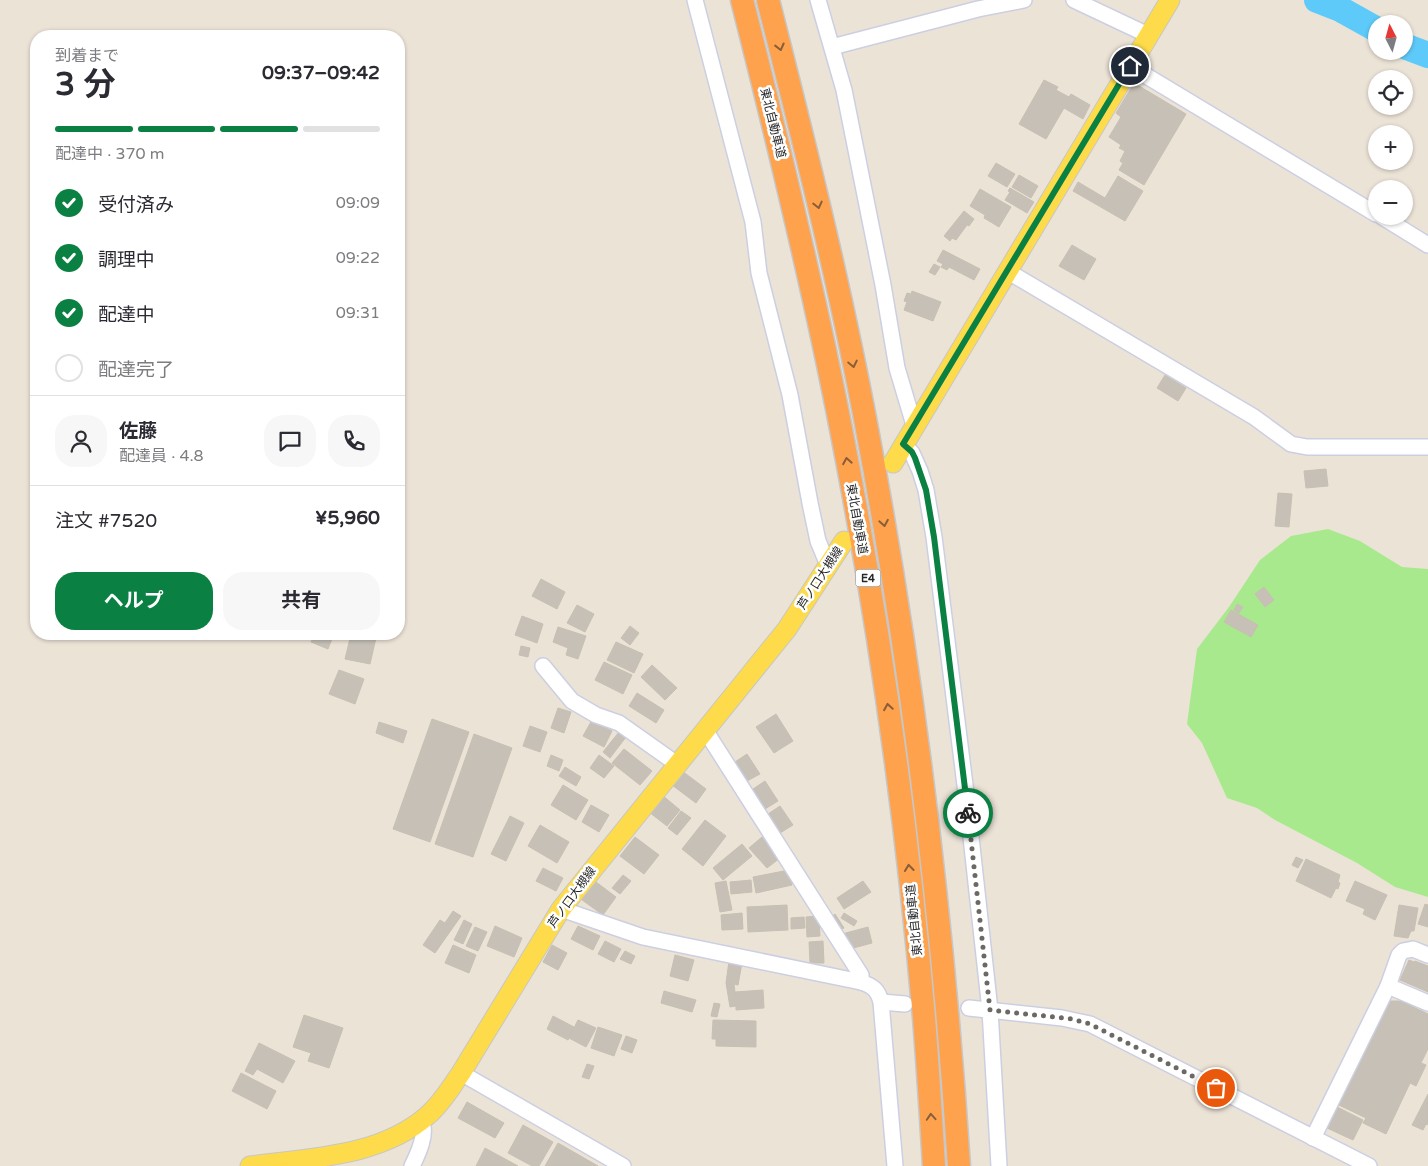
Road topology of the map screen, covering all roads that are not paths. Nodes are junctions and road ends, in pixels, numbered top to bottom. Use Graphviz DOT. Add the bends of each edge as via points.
graph roads {
  1 [pos="695,0"];
  2 [pos="742,0"];
  3 [pos="768,0"];
  4 [pos="818,0"];
  5 [pos="1024,0"];
  6 [pos="1074,0"];
  7 [pos="1170,0"];
  8 [pos="1148,36"];
  9 [pos="832,47"];
  10 [pos="1130,66"];
  11 [pos="1368,209"];
  12 [pos="1396,225"];
  13 [pos="1428,244"];
  14 [pos="1007,271"];
  15 [pos="914,425"];
  16 [pos="903,444"];
  17 [pos="1428,447"];
  18 [pos="893,463"];
  19 [pos="844,541"];
  20 [pos="828,565"];
  21 [pos="543,666"];
  22 [pos="705,730"];
  23 [pos="677,764"];
  24 [pos="561,909"];
  25 [pos="1428,955"];
  26 [pos="861,982"];
  27 [pos="1388,986"];
  28 [pos="881,1002"];
  29 [pos="1428,1003"];
  30 [pos="905,1004"];
  31 [pos="969,1008"];
  32 [pos="990,1010"];
  33 [pos="461,1072"];
  34 [pos="421,1121"];
  35 [pos="1313,1138"];
  36 [pos="250,1166"];
  37 [pos="412,1166"];
  38 [pos="623,1166"];
  39 [pos="895,1166"];
  40 [pos="934,1166"];
  41 [pos="959,1166"];
  42 [pos="999,1166"];
  43 [pos="1369,1166"];
  1 -- 20 [label="street" via="753,222 759,273 790,395 818,541"];
  40 -- 2 [label="highway, 東北自動車道 / E4, one-way" via="924,1018 908,863 870,588 815,302"];
  3 -- 41 [label="highway, 東北自動車道 / E4, one-way" via="801,129 867,426 895,585 933,863"];
  4 -- 9 [label="street"];
  5 -- 9 [label="street"];
  6 -- 8 [label="street"];
  7 -- 8 [label="main road"];
  8 -- 10 [label="main road"];
  9 -- 15 [label="street" via="844,90 897,368"];
  10 -- 11 [label="street"];
  10 -- 14 [label="main road"];
  12 -- 13 [label="street"];
  14 -- 15 [label="main road"];
  14 -- 17 [label="street" via="1254,417 1291,444 1307,447"];
  15 -- 16 [label="main road"];
  16 -- 18 [label="main road"];
  16 -- 32 [label="street" via="912,452 920,471 934,537"];
  19 -- 20 [label="main road, 芦ノ口大槻線"];
  20 -- 22 [label="main road, 芦ノ口大槻線" via="787,629"];
  21 -- 23 [label="street" via="572,701 596,715 619,723"];
  22 -- 23 [label="main road, 芦ノ口大槻線"];
  22 -- 26 [label="street" via="861,975"];
  23 -- 24 [label="main road, 芦ノ口大槻線"];
  24 -- 26 [label="street" via="643,937"];
  24 -- 33 [label="main road, 芦ノ口大槻線"];
  25 -- 27 [label="street" via="1413,949 1400,953"];
  26 -- 28 [label="street" via="872,986 879,993"];
  27 -- 29 [label="street"];
  27 -- 35 [label="street"];
  28 -- 30 [label="street"];
  28 -- 39 [label="street"];
  31 -- 32 [label="street"];
  32 -- 35 [label="street" via="1090,1024"];
  32 -- 42 [label="street"];
  33 -- 34 [label="main road, 芦ノ口大槻線" via="438,1105"];
  33 -- 38 [label="street"];
  34 -- 36 [label="main road, 芦ノ口大槻線" via="392,1138 360,1149"];
  34 -- 37 [label="street" via="423,1134"];
  35 -- 43 [label="street"];
}
